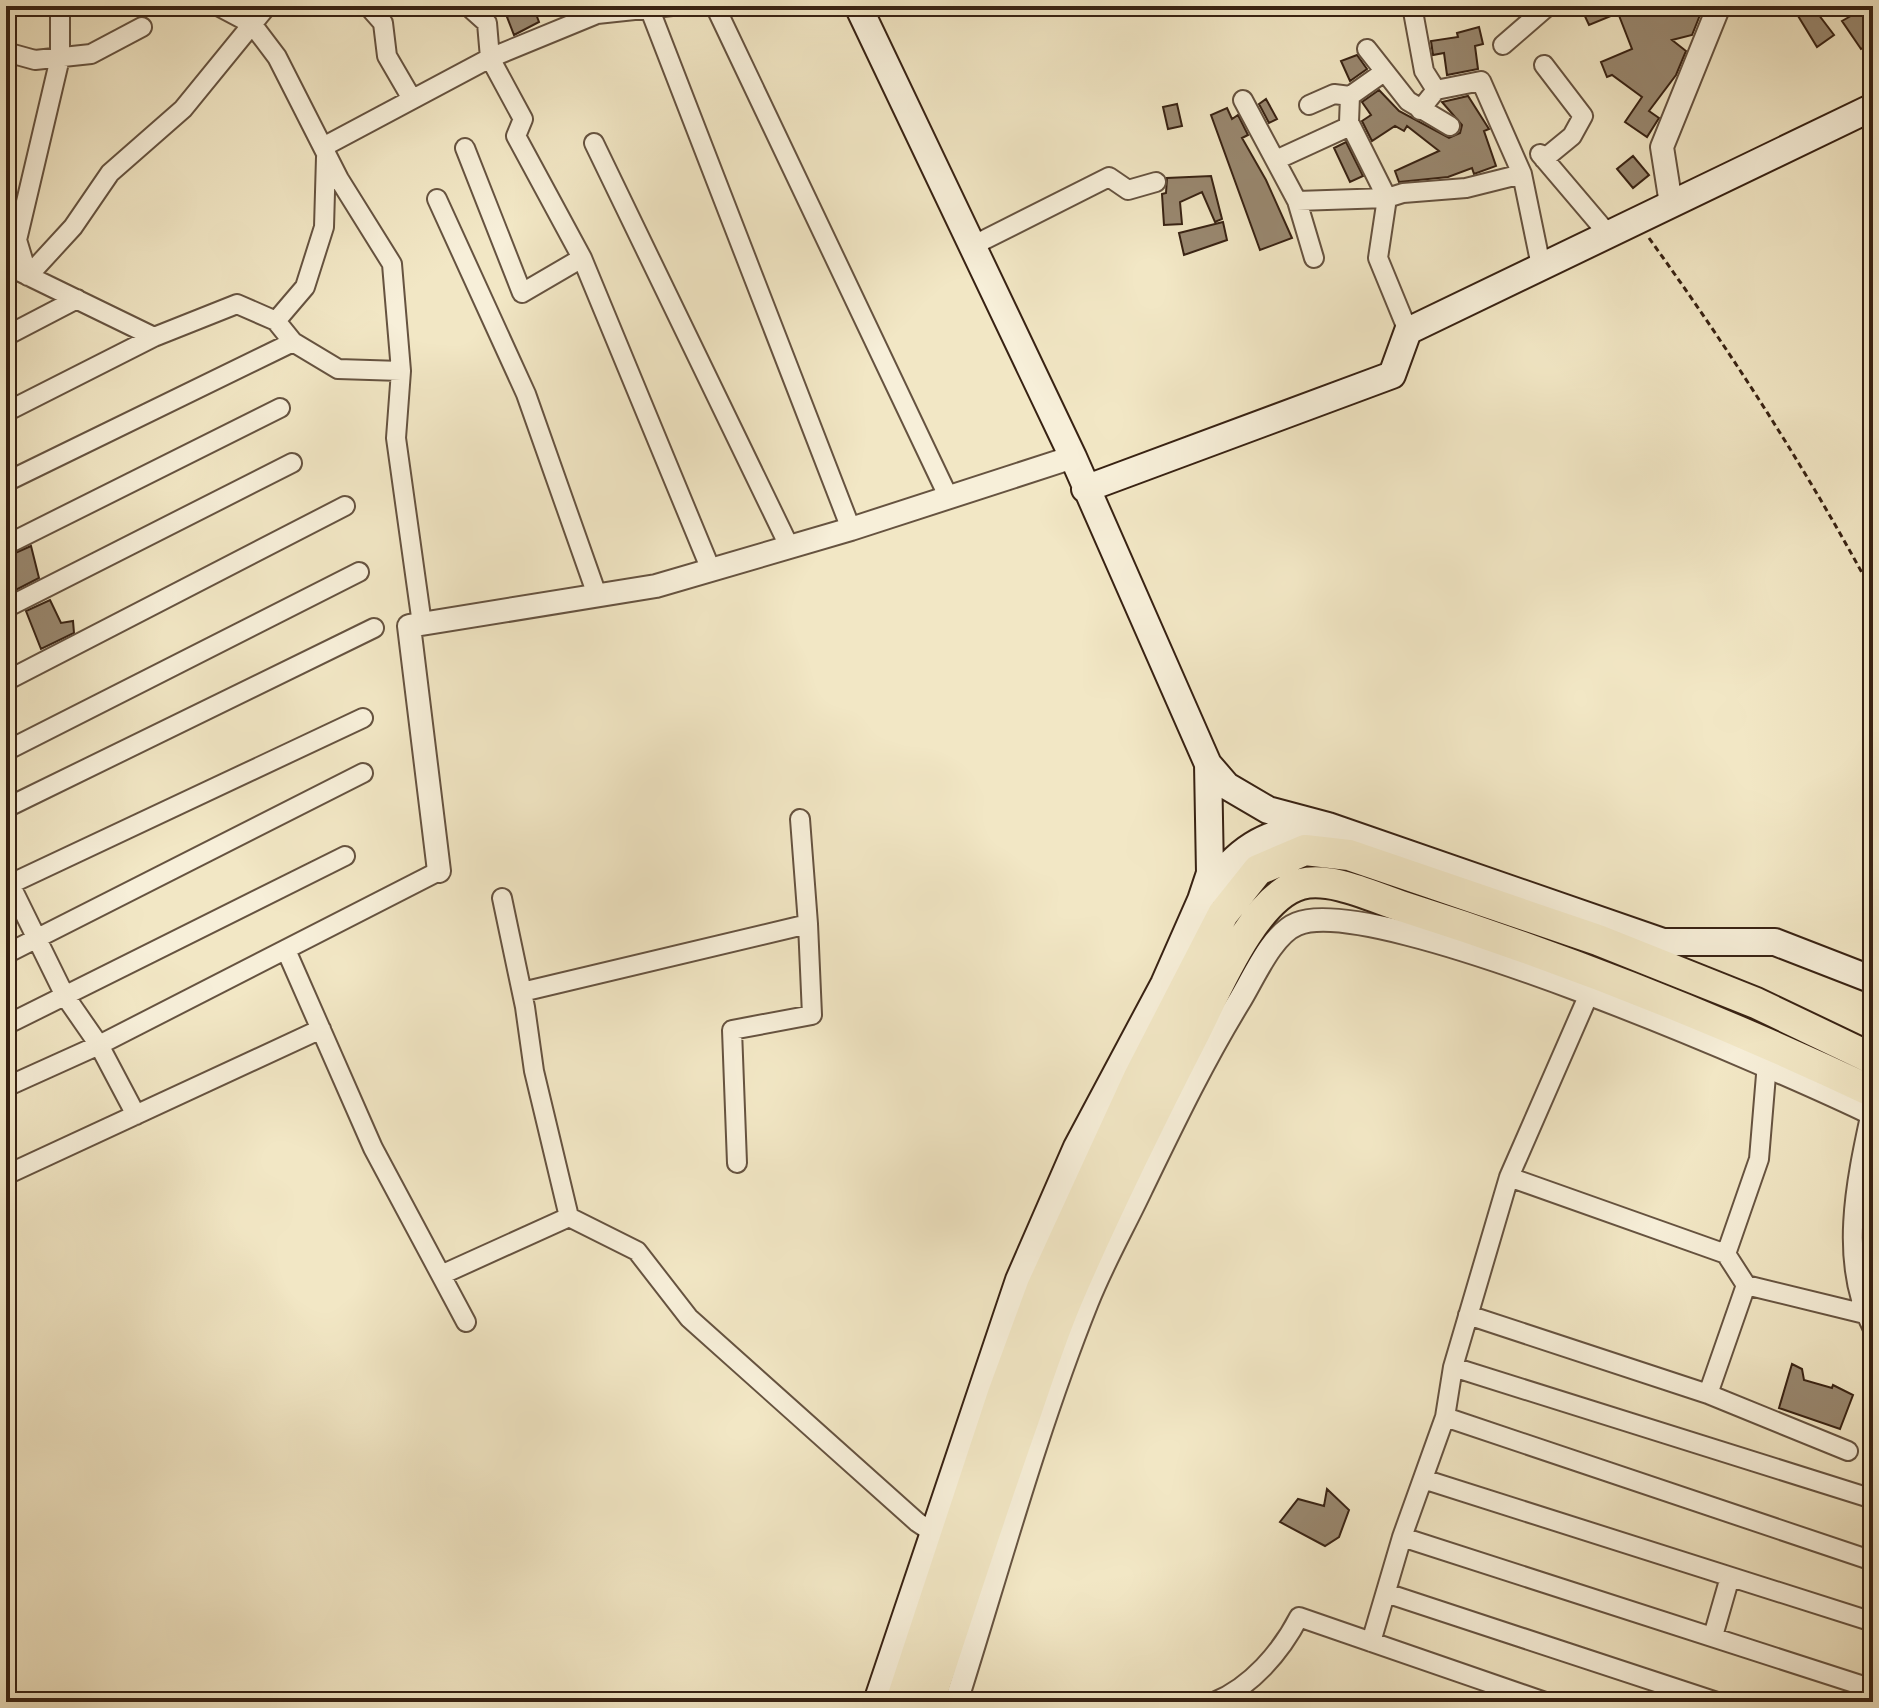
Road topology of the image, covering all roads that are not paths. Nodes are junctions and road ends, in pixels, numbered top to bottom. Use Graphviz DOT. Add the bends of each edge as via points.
graph roads {
  1 [pos="60,6"];
  2 [pos="218,6"];
  3 [pos="267,6"];
  4 [pos="368,6"];
  5 [pos="468,6"];
  6 [pos="672,6"];
  7 [pos="715,6"];
  8 [pos="858,6"];
  9 [pos="1412,6"];
  10 [pos="1548,6"];
  11 [pos="1719,6"];
  12 [pos="650,10"];
  13 [pos="252,24"];
  14 [pos="142,27"];
  15 [pos="1503,45"];
  16 [pos="1367,49"];
  17 [pos="6,52"];
  18 [pos="60,58"];
  19 [pos="490,58"];
  20 [pos="1544,65"];
  21 [pos="1384,72"];
  22 [pos="1436,90"];
  23 [pos="1350,96"];
  24 [pos="412,99"];
  25 [pos="1243,100"];
  26 [pos="1309,105"];
  27 [pos="1873,107"];
  28 [pos="1420,110"];
  29 [pos="1350,126"];
  30 [pos="1450,126"];
  31 [pos="594,143"];
  32 [pos="465,148"];
  33 [pos="325,149"];
  34 [pos="1276,160"];
  35 [pos="1522,174"];
  36 [pos="1156,182"];
  37 [pos="1387,198"];
  38 [pos="437,199"];
  39 [pos="1297,201"];
  40 [pos="1671,204"];
  41 [pos="1608,234"];
  42 [pos="972,246"];
  43 [pos="582,258"];
  44 [pos="1314,258"];
  45 [pos="6,265"];
  46 [pos="1541,266"];
  47 [pos="28,276"];
  48 [pos="77,299"];
  49 [pos="276,321"];
  50 [pos="1408,331"];
  51 [pos="6,336"];
  52 [pos="154,337"];
  53 [pos="293,342"];
  54 [pos="401,371"];
  55 [pos="280,408"];
  56 [pos="6,412"];
  57 [pos="1073,457"];
  58 [pos="292,463"];
  59 [pos="6,482"];
  60 [pos="1085,489"];
  61 [pos="948,496"];
  62 [pos="345,506"];
  63 [pos="851,529"];
  64 [pos="6,545"];
  65 [pos="789,546"];
  66 [pos="711,570"];
  67 [pos="359,572"];
  68 [pos="597,595"];
  69 [pos="6,608"];
  70 [pos="422,624"];
  71 [pos="374,628"];
  72 [pos="6,681"];
  73 [pos="363,718"];
  74 [pos="6,751"];
  75 [pos="1208,764"];
  76 [pos="363,773"];
  77 [pos="6,808"];
  78 [pos="800,819"];
  79 [pos="1328,826"];
  80 [pos="345,856"];
  81 [pos="439,871"];
  82 [pos="7,882"];
  83 [pos="502,898"];
  84 [pos="1201,900"];
  85 [pos="808,924"];
  86 [pos="1428,928"];
  87 [pos="36,940"];
  88 [pos="286,950"];
  89 [pos="6,954"];
  90 [pos="1873,980"];
  91 [pos="1217,989"];
  92 [pos="522,992"];
  93 [pos="1589,994"];
  94 [pos="65,996"];
  95 [pos="1229,1019"];
  96 [pos="6,1025"];
  97 [pos="321,1029"];
  98 [pos="99,1045"];
  99 [pos="1873,1059"];
  100 [pos="1767,1063"];
  101 [pos="6,1087"];
  102 [pos="1872,1106"];
  103 [pos="136,1115"];
  104 [pos="737,1163"];
  105 [pos="6,1175"];
  106 [pos="1509,1177"];
  107 [pos="569,1217"];
  108 [pos="1726,1254"];
  109 [pos="441,1275"];
  110 [pos="1746,1285"];
  111 [pos="1468,1315"];
  112 [pos="466,1322"];
  113 [pos="1869,1322"];
  114 [pos="1453,1367"];
  115 [pos="1708,1394"];
  116 [pos="1445,1417"];
  117 [pos="1848,1451"];
  118 [pos="1423,1479"];
  119 [pos="1873,1499"];
  120 [pos="932,1532"];
  121 [pos="1402,1537"];
  122 [pos="1873,1561"];
  123 [pos="1730,1577"];
  124 [pos="1386,1593"];
  125 [pos="1873,1622"];
  126 [pos="1713,1636"];
  127 [pos="1371,1642"];
  128 [pos="1873,1689"];
  129 [pos="877,1702"];
  130 [pos="901,1702"];
  131 [pos="929,1702"];
  132 [pos="956,1702"];
  133 [pos="1214,1702"];
  134 [pos="1545,1702"];
  135 [pos="1717,1702"];
  1 -- 18 [label="street"];
  2 -- 13 [label="street"];
  3 -- 13 [label="street"];
  4 -- 24 [label="street" via="383,23 387,56"];
  5 -- 19 [label="street" via="487,23"];
  6 -- 12 [label="street"];
  7 -- 61 [label="street"];
  8 -- 42 [label="main road"];
  9 -- 22 [label="street" via="1424,71"];
  10 -- 15 [label="street"];
  11 -- 40 [label="street" via="1662,147"];
  12 -- 19 [label="street" via="597,14"];
  12 -- 63 [label="street"];
  13 -- 33 [label="street" via="277,57"];
  13 -- 47 [label="street" via="183,109 110,173 73,227"];
  14 -- 18 [label="street" via="91,54"];
  16 -- 21 [label="street"];
  17 -- 18 [label="street" via="35,60"];
  18 -- 47 [label="street" via="17,240"];
  19 -- 24 [label="street"];
  19 -- 43 [label="street" via="523,119 516,136"];
  20 -- 41 [label="street" via="1583,116 1572,136 1542,157"];
  21 -- 23 [label="street"];
  21 -- 28 [label="street"];
  22 -- 28 [label="street"];
  22 -- 35 [label="street" via="1481,81"];
  23 -- 26 [label="street" via="1334,94"];
  23 -- 29 [label="street"];
  24 -- 33 [label="street"];
  25 -- 34 [label="street"];
  27 -- 40 [label="main road"];
  28 -- 30 [label="street"];
  29 -- 34 [label="street"];
  29 -- 37 [label="street"];
  31 -- 65 [label="street"];
  32 -- 43 [label="street" via="522,293"];
  33 -- 49 [label="street" via="324,227 305,287"];
  33 -- 54 [label="street" via="392,264"];
  34 -- 39 [label="street"];
  35 -- 37 [label="street"];
  35 -- 46 [label="street"];
  36 -- 42 [label="street" via="1128,190 1109,177"];
  37 -- 39 [label="street"];
  37 -- 50 [label="street" via="1378,258"];
  38 -- 68 [label="street" via="526,394"];
  39 -- 44 [label="street"];
  40 -- 41 [label="main road"];
  41 -- 46 [label="main road"];
  42 -- 57 [label="main road"];
  43 -- 66 [label="street"];
  45 -- 47 [label="street"];
  46 -- 50 [label="main road"];
  47 -- 48 [label="street"];
  48 -- 51 [label="street"];
  48 -- 52 [label="street"];
  49 -- 52 [label="street" via="237,304"];
  49 -- 53 [label="street"];
  50 -- 60 [label="main road" via="1392,375"];
  52 -- 56 [label="street"];
  53 -- 54 [label="street" via="338,369"];
  53 -- 59 [label="street"];
  54 -- 70 [label="street" via="396,438"];
  55 -- 64 [label="street"];
  57 -- 60 [label="main road"];
  57 -- 61 [label="street"];
  58 -- 69 [label="street"];
  60 -- 75 [label="main road"];
  61 -- 63 [label="street"];
  62 -- 72 [label="street"];
  63 -- 65 [label="street"];
  65 -- 66 [label="street"];
  66 -- 68 [label="street"];
  67 -- 74 [label="street"];
  68 -- 70 [label="street"];
  70 -- 81 [label="street" via="409,626"];
  71 -- 77 [label="street"];
  73 -- 82 [label="street"];
  75 -- 79 [label="main road" via="1227,786 1268,810"];
  75 -- 84 [label="main road" via="1210,873"];
  76 -- 87 [label="street"];
  78 -- 85 [label="street"];
  79 -- 84 [label="main road" via="1292,829 1262,839 1227,863"];
  79 -- 90 [label="main road" via="1663,942 1775,942"];
  80 -- 94 [label="street"];
  81 -- 88 [label="street"];
  82 -- 87 [label="street"];
  83 -- 92 [label="street"];
  84 -- 120 [label="main road" via="1049,1208"];
  85 -- 92 [label="street"];
  85 -- 104 [label="street" via="812,1015 732,1030"];
  86 -- 91 [label="highway" via="1330,884 1305,882 1284,890 1252,925"];
  86 -- 93 [label="street"];
  86 -- 95 [label="street" via="1317,918 1293,924"];
  86 -- 102 [label="highway" via="1598,973 1769,1043"];
  87 -- 89 [label="street"];
  87 -- 94 [label="street"];
  88 -- 97 [label="street"];
  88 -- 98 [label="street"];
  91 -- 95 [label="highway"];
  91 -- 131 [label="highway" via="1066,1300"];
  92 -- 107 [label="street" via="534,1071"];
  93 -- 100 [label="street"];
  93 -- 106 [label="street"];
  94 -- 96 [label="street"];
  94 -- 98 [label="street"];
  95 -- 132 [label="street" via="1088,1300"];
  97 -- 103 [label="street"];
  97 -- 109 [label="street" via="373,1148"];
  98 -- 101 [label="street"];
  98 -- 103 [label="street"];
  99 -- 130 [label="highway" via="1756,1003 1598,940 1349,855 1305,850 1258,870 1223,914 1042,1288"];
  100 -- 102 [label="street"];
  100 -- 108 [label="street" via="1759,1159"];
  102 -- 113 [label="street" via="1855,1188 1854,1260"];
  103 -- 105 [label="street"];
  106 -- 108 [label="street"];
  106 -- 111 [label="street"];
  107 -- 109 [label="street"];
  107 -- 120 [label="street" via="637,1251 689,1318"];
  108 -- 110 [label="street"];
  109 -- 112 [label="street"];
  110 -- 113 [label="street"];
  110 -- 115 [label="street"];
  111 -- 114 [label="street"];
  111 -- 115 [label="street"];
  114 -- 116 [label="street"];
  114 -- 119 [label="street"];
  115 -- 117 [label="street"];
  116 -- 118 [label="street"];
  116 -- 122 [label="street"];
  118 -- 121 [label="street"];
  118 -- 123 [label="street"];
  120 -- 129 [label="main road"];
  121 -- 124 [label="street"];
  121 -- 126 [label="street"];
  123 -- 125 [label="street"];
  123 -- 126 [label="street"];
  124 -- 127 [label="street"];
  124 -- 135 [label="street"];
  126 -- 128 [label="street"];
  127 -- 133 [label="street" via="1299,1617 1263,1668"];
  127 -- 134 [label="street"];
}
